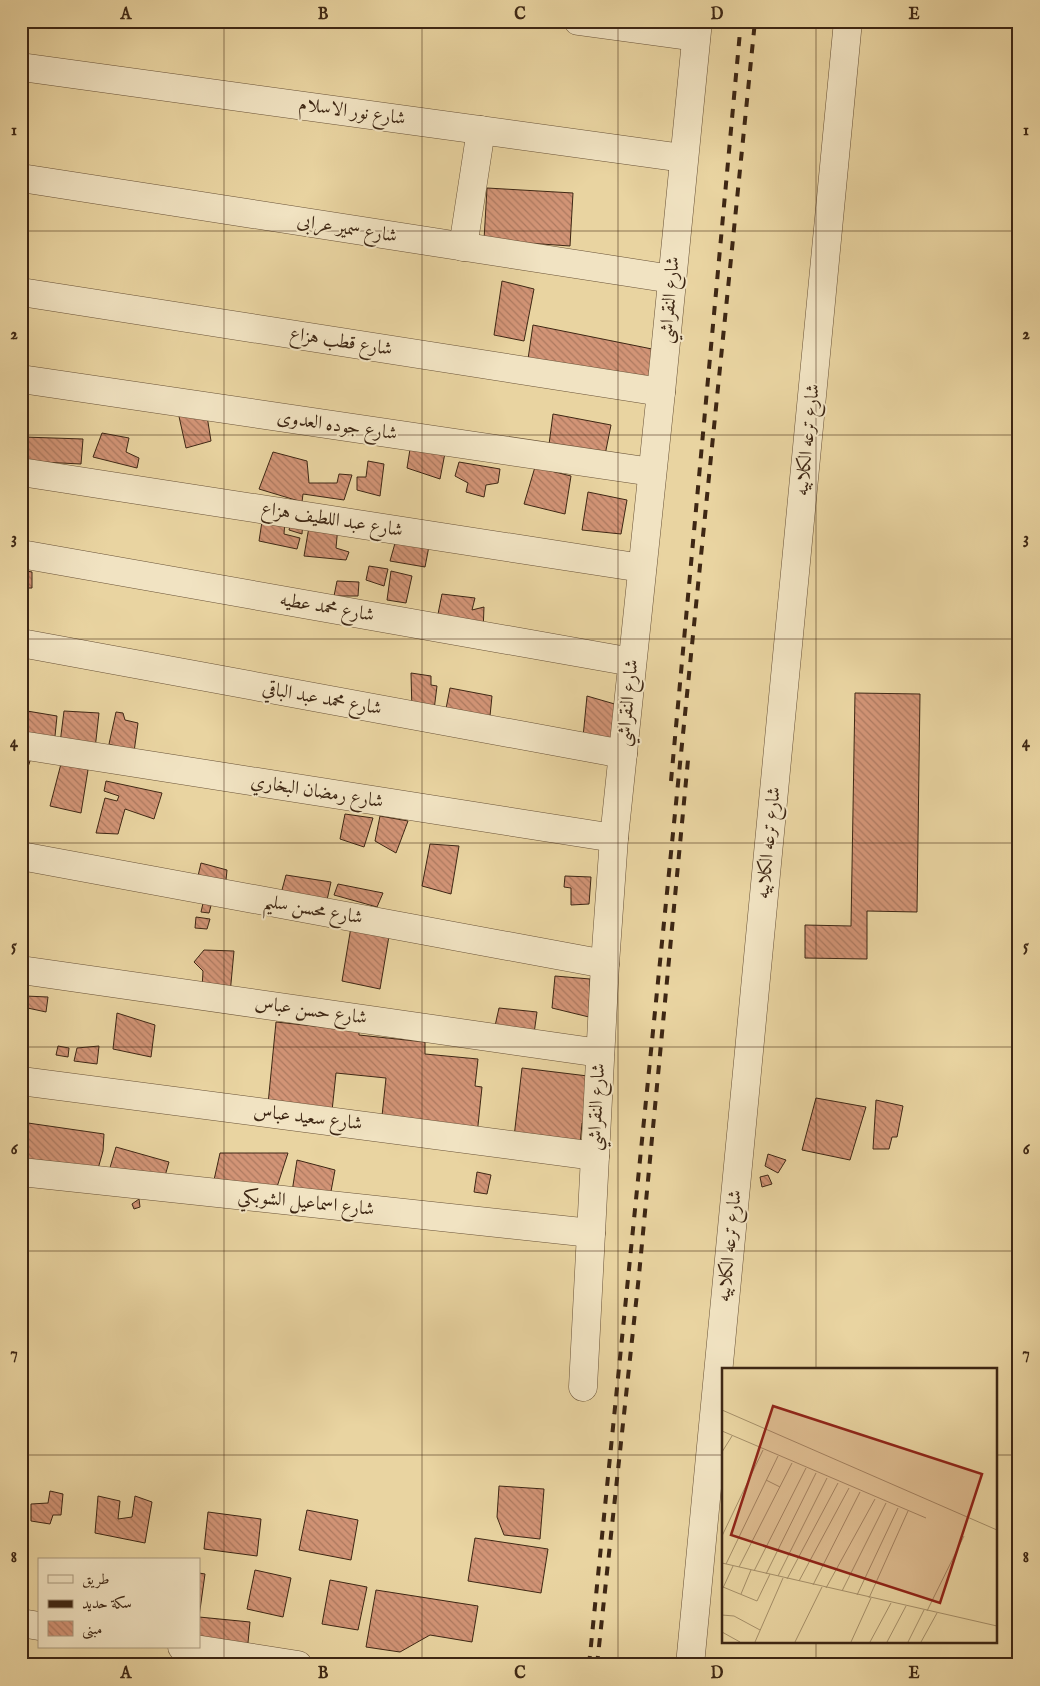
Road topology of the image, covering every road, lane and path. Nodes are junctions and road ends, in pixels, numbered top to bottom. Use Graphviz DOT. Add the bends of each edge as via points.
graph roads {
  1 [pos="578,21"];
  2 [pos="848,21"];
  3 [pos="697,29"];
  4 [pos="21,67"];
  5 [pos="481,130"];
  6 [pos="683,158"];
  7 [pos="21,178"];
  8 [pos="463,246"];
  9 [pos="672,279"];
  10 [pos="21,292"];
  11 [pos="21,379"];
  12 [pos="661,392"];
  13 [pos="21,472"];
  14 [pos="652,472"];
  15 [pos="21,554"];
  16 [pos="642,568"];
  17 [pos="21,643"];
  18 [pos="632,662"];
  19 [pos="21,746"];
  20 [pos="623,754"];
  21 [pos="614,838"];
  22 [pos="21,856"];
  23 [pos="605,964"];
  24 [pos="21,970"];
  25 [pos="600,1053"];
  26 [pos="21,1081"];
  27 [pos="595,1156"];
  28 [pos="21,1172"];
  29 [pos="590,1233"];
  30 [pos="582,1387"];
  31 [pos="21,1623"];
  32 [pos="38,1626"];
  33 [pos="188,1648"];
  34 [pos="298,1665"];
  35 [pos="690,1665"];
  1 -- 3 [label="street"];
  2 -- 35 [label="street, شارع ترعه الكلابيه"];
  3 -- 6 [label="street, شارع النقراشي"];
  4 -- 5 [label="street, شارع نور الاسلام"];
  5 -- 6 [label="street, شارع نور الاسلام"];
  5 -- 8 [label="street"];
  6 -- 9 [label="street, شارع النقراشي"];
  7 -- 8 [label="street, شارع سمير عرابى"];
  8 -- 9 [label="street, شارع سمير عرابى"];
  9 -- 12 [label="street, شارع النقراشي"];
  10 -- 12 [label="street, شارع قطب هزاع"];
  11 -- 14 [label="street, شارع جوده العدوى"];
  12 -- 14 [label="street, شارع النقراشي"];
  13 -- 16 [label="street, شارع عبد اللطيف هزاع"];
  14 -- 16 [label="street, شارع النقراشي"];
  15 -- 18 [label="street, شارع محمد عطيه"];
  16 -- 18 [label="street, شارع النقراشي"];
  17 -- 20 [label="street, شارع محمد عبد الباقي"];
  18 -- 20 [label="street, شارع النقراشي"];
  19 -- 21 [label="street, شارع رمضان البخاري"];
  20 -- 21 [label="street, شارع النقراشي"];
  21 -- 23 [label="street, شارع النقراشي"];
  22 -- 23 [label="street, شارع محسن سليم"];
  23 -- 25 [label="street, شارع النقراشي"];
  24 -- 25 [label="street, شارع حسن عباس"];
  25 -- 27 [label="street, شارع النقراشي"];
  26 -- 27 [label="street, شارع سعيد عباس"];
  27 -- 29 [label="street, شارع النقراشي"];
  28 -- 29 [label="street, شارع اسماعيل الشوبكي"];
  29 -- 30 [label="street, شارع النقراشي"];
  31 -- 32 [label="street"];
  33 -- 34 [label="street"];
}
